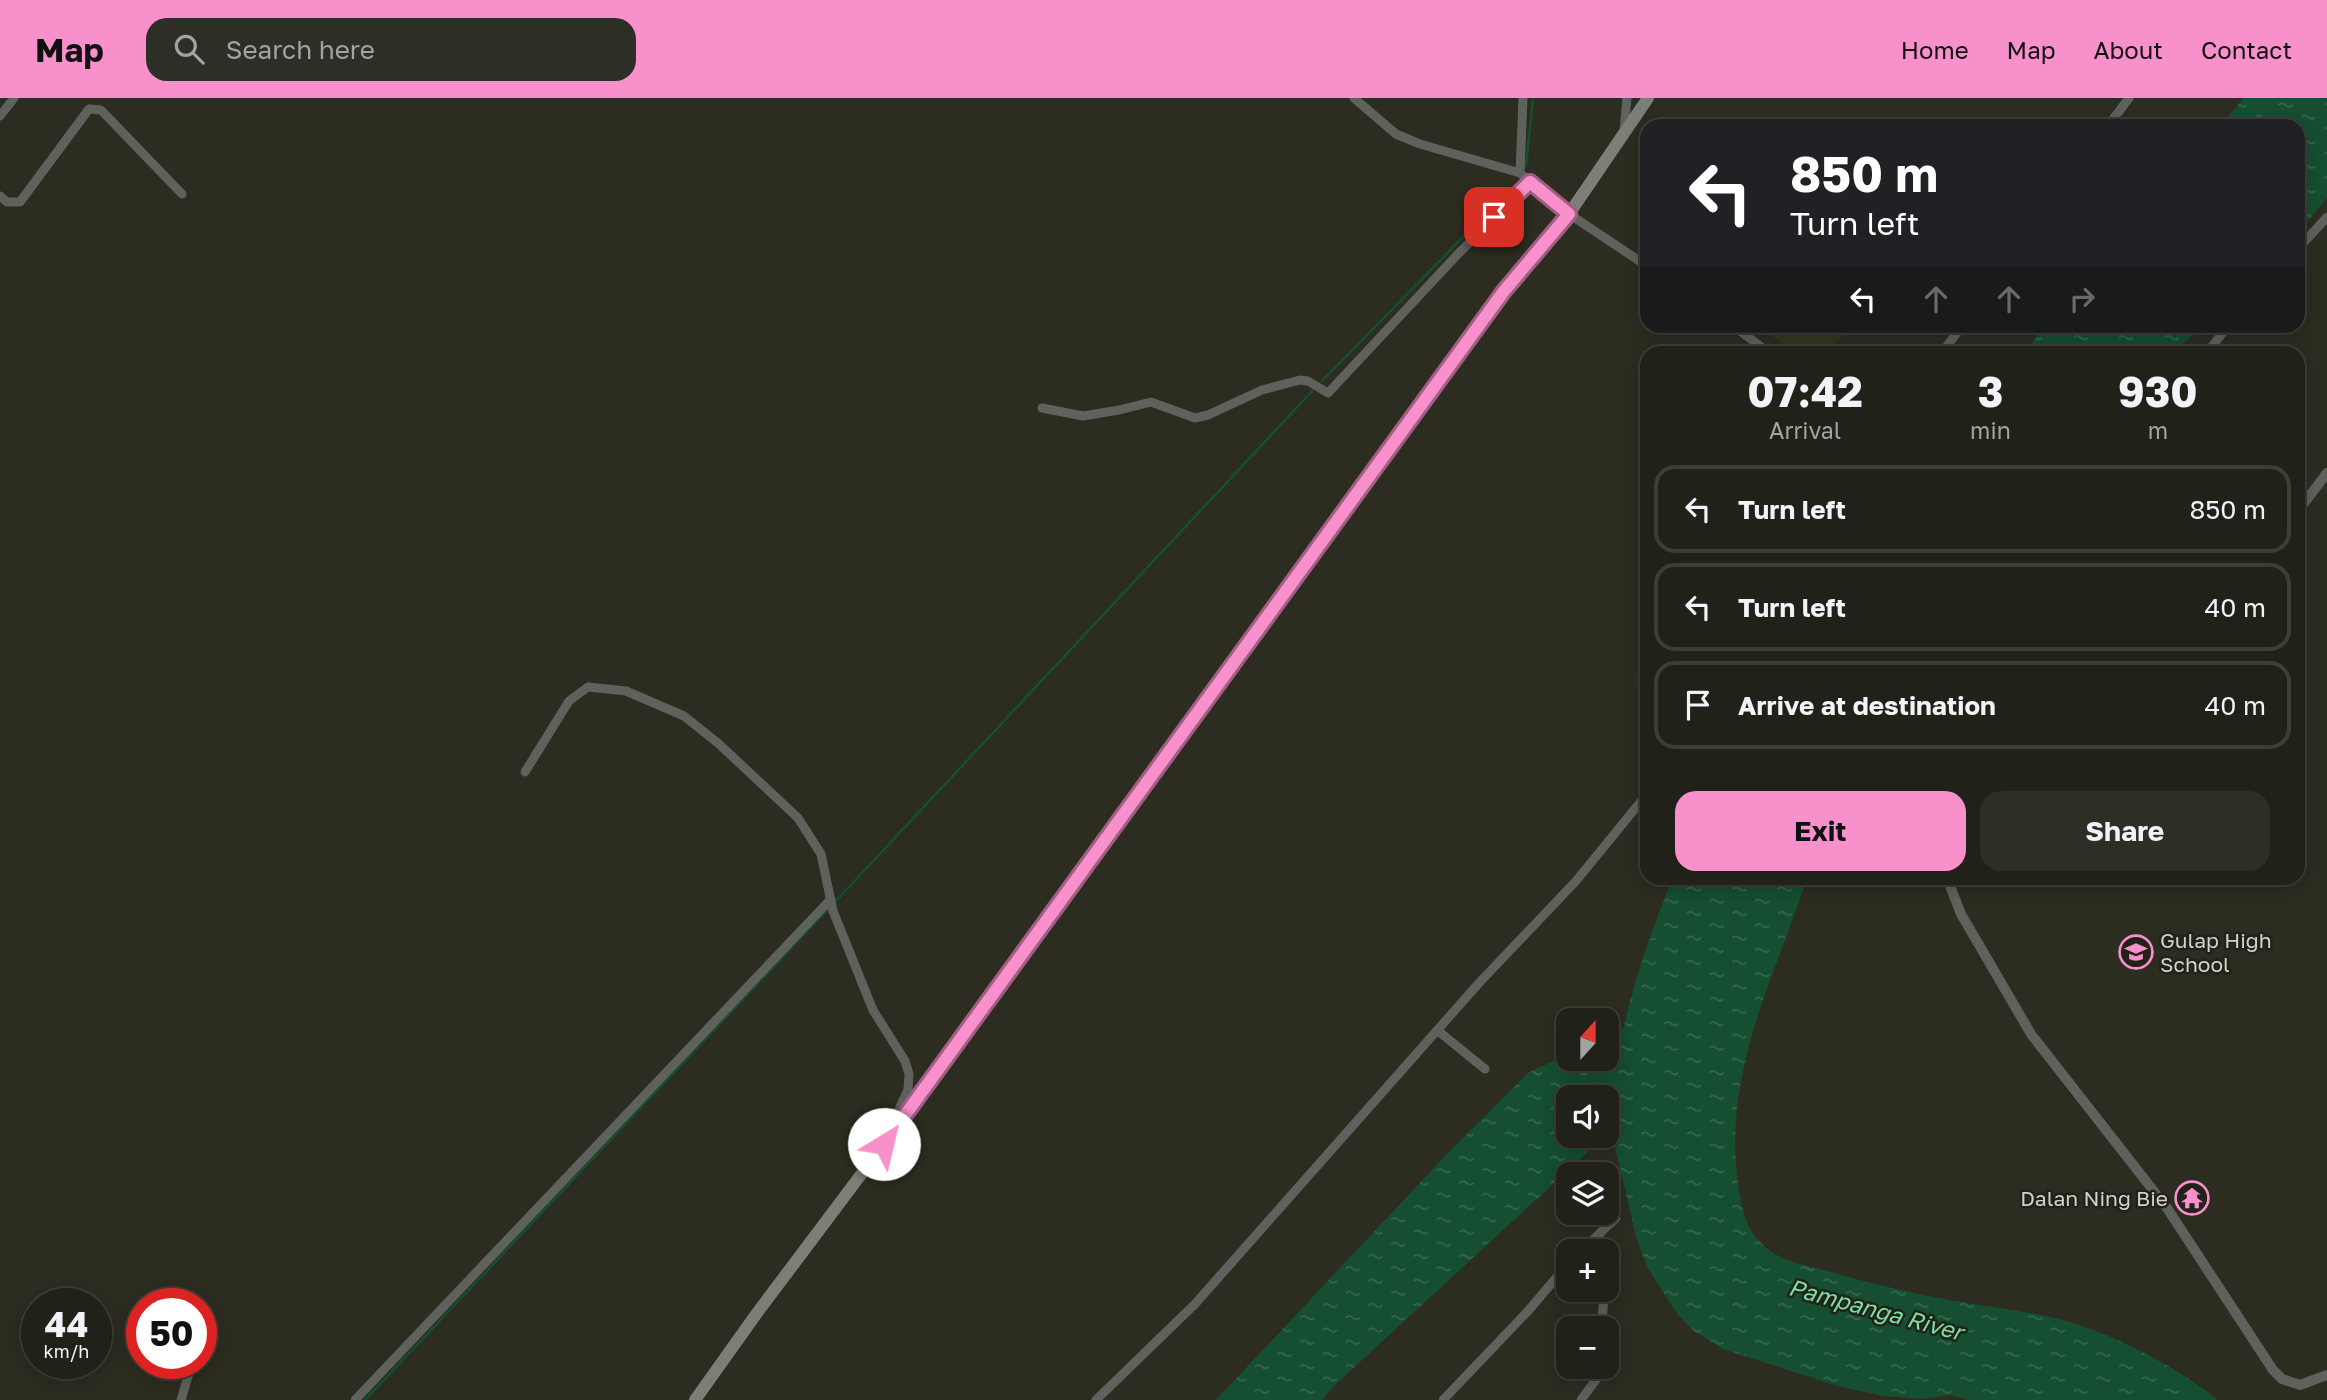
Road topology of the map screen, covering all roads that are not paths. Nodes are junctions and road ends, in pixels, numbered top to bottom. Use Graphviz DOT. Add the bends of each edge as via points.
graph roads {
  1 [pos="14,98"];
  2 [pos="1354,98"];
  3 [pos="1524,98"];
  4 [pos="1627,98"];
  5 [pos="1648,98"];
  6 [pos="2129,98"];
  7 [pos="0,116"];
  8 [pos="2113,119"];
  9 [pos="1623,133"];
  10 [pos="1520,173"];
  11 [pos="1530,182"];
  12 [pos="181,194"];
  13 [pos="0,196"];
  14 [pos="1569,214"];
  15 [pos="2327,217"];
  16 [pos="2305,241"];
  17 [pos="1640,261"];
  18 [pos="1742,333"];
  19 [pos="1760,346"];
  20 [pos="1042,408"];
  21 [pos="2327,473"];
  22 [pos="2305,502"];
  23 [pos="525,772"];
  24 [pos="1640,803"];
  25 [pos="1950,885"];
  26 [pos="832,904"];
  27 [pos="1437,1030"];
  28 [pos="1485,1069"];
  29 [pos="884,1144"];
  30 [pos="1609,1225"];
  31 [pos="1598,1236"];
  32 [pos="1595,1239"];
  33 [pos="1599,1239"];
  34 [pos="1556,1278"];
  35 [pos="2327,1375"];
  36 [pos="187,1379"];
  37 [pos="1597,1379"];
  38 [pos="181,1400"];
  39 [pos="355,1400"];
  40 [pos="695,1400"];
  41 [pos="1096,1400"];
  42 [pos="1443,1400"];
  43 [pos="1581,1400"];
  1 -- 7 [label="street"];
  2 -- 10 [label="street" via="1396,134"];
  3 -- 10 [label="street"];
  4 -- 9 [label="street"];
  5 -- 9 [label="main road"];
  6 -- 8 [label="street"];
  9 -- 14 [label="main road"];
  10 -- 11 [label="street"];
  11 -- 14 [label="street"];
  11 -- 20 [label="street" via="1328,393 1300,380 1262,390 1195,418 1151,402 1083,416"];
  12 -- 13 [label="street" via="101,110 89,109 20,202 7,202"];
  14 -- 17 [label="street"];
  14 -- 29 [label="main road" via="1504,291"];
  15 -- 16 [label="street"];
  18 -- 19 [label="street"];
  21 -- 22 [label="street"];
  23 -- 26 [label="street" via="569,701 588,687 626,691 684,716 798,818 821,854"];
  24 -- 27 [label="street" via="1576,881"];
  25 -- 35 [label="street" via="1961,914 2031,1034 2167,1208 2273,1370 2300,1385"];
  26 -- 29 [label="street" via="873,1010 909,1074 908,1090"];
  26 -- 39 [label="street"];
  27 -- 28 [label="street"];
  27 -- 41 [label="street" via="1195,1304"];
  29 -- 40 [label="main road"];
  30 -- 31 [label="street"];
  31 -- 32 [label="street"];
  31 -- 33 [label="street"];
  34 -- 42 [label="street"];
  36 -- 38 [label="street"];
  37 -- 43 [label="street"];
}
